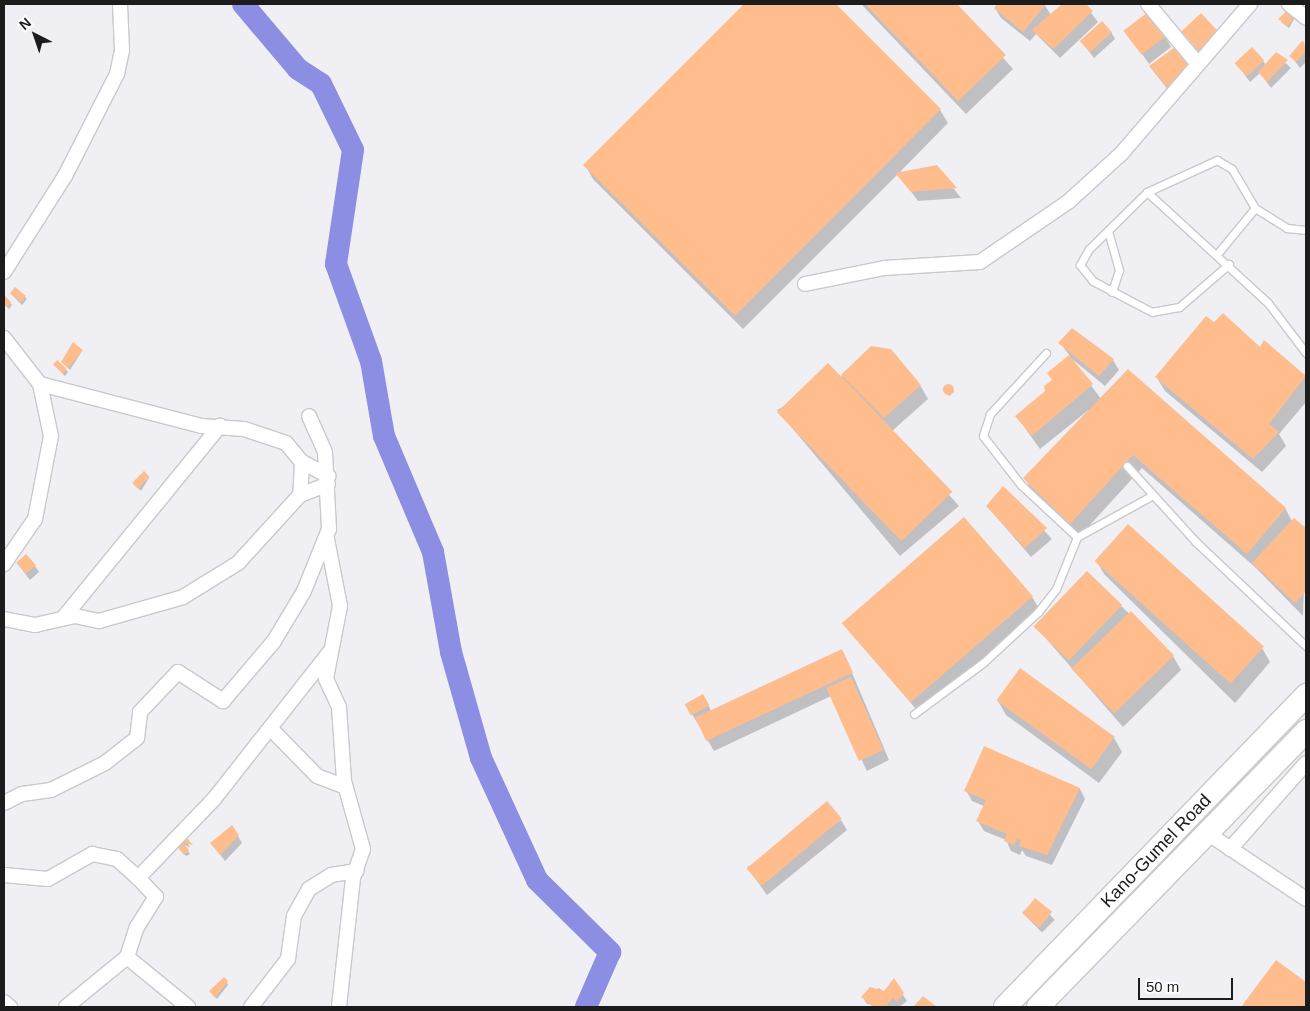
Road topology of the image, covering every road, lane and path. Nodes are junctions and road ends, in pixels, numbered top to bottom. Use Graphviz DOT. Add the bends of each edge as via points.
graph roads {
  1 [pos="120,4"];
  2 [pos="1148,4"];
  3 [pos="1250,4"];
  4 [pos="1289,4"];
  5 [pos="1306,18"];
  6 [pos="1197,63"];
  7 [pos="1147,192"];
  8 [pos="1255,208"];
  9 [pos="1306,230"];
  10 [pos="1108,231"];
  11 [pos="1218,253"];
  12 [pos="1229,264"];
  13 [pos="4,272"];
  14 [pos="805,284"];
  15 [pos="1112,292"];
  16 [pos="4,338"];
  17 [pos="1046,353"];
  18 [pos="1306,353"];
  19 [pos="40,384"];
  20 [pos="309,416"];
  21 [pos="220,426"];
  22 [pos="302,462"];
  23 [pos="1127,466"];
  24 [pos="328,480"];
  25 [pos="300,495"];
  26 [pos="1151,496"];
  27 [pos="1078,537"];
  28 [pos="327,538"];
  29 [pos="4,564"];
  30 [pos="64,617"];
  31 [pos="4,619"];
  32 [pos="1306,646"];
  33 [pos="329,653"];
  34 [pos="1306,695"];
  35 [pos="914,714"];
  36 [pos="272,729"];
  37 [pos="1306,731"];
  38 [pos="1306,763"];
  39 [pos="345,787"];
  40 [pos="4,803"];
  41 [pos="1207,833"];
  42 [pos="1230,849"];
  43 [pos="357,871"];
  44 [pos="4,876"];
  45 [pos="138,878"];
  46 [pos="1306,899"];
  47 [pos="127,957"];
  48 [pos="4,1002"];
  49 [pos="10,1007"];
  50 [pos="66,1007"];
  51 [pos="188,1007"];
  52 [pos="251,1007"];
  53 [pos="339,1007"];
  54 [pos="1005,1007"];
  55 [pos="1038,1007"];
  1 -- 13 [label="street" via="122,50 117,74 65,176"];
  2 -- 6 [label="street"];
  3 -- 6 [label="street"];
  4 -- 5 [label="street"];
  6 -- 14 [label="street" via="1141,132 1092,180 980,262 884,268"];
  7 -- 8 [label="lane" via="1217,160 1232,168"];
  7 -- 10 [label="lane"];
  7 -- 11 [label="lane"];
  8 -- 9 [label="lane" via="1287,228"];
  8 -- 11 [label="lane"];
  10 -- 15 [label="lane" via="1119,270"];
  10 -- 15 [label="lane" via="1080,265 1085,275"];
  11 -- 12 [label="lane"];
  12 -- 15 [label="lane" via="1197,296 1166,312 1152,312"];
  12 -- 18 [label="lane" via="1268,303"];
  16 -- 19 [label="street"];
  17 -- 27 [label="lane" via="990,414 983,436 1021,485"];
  19 -- 21 [label="street" via="201,426"];
  19 -- 29 [label="street" via="48,409 50,455 35,519"];
  20 -- 24 [label="street" via="325,452"];
  21 -- 22 [label="street" via="286,443"];
  21 -- 30 [label="street"];
  22 -- 24 [label="street"];
  22 -- 25 [label="street"];
  23 -- 26 [label="lane"];
  24 -- 25 [label="street"];
  24 -- 28 [label="street"];
  25 -- 30 [label="street" via="238,563 183,597 99,621"];
  26 -- 27 [label="lane"];
  26 -- 32 [label="lane"];
  27 -- 35 [label="lane" via="1056,589 1038,612 984,662"];
  28 -- 33 [label="street" via="340,606"];
  28 -- 40 [label="street" via="304,591 274,641 223,702 178,672 140,712 137,738 105,763 51,790 22,794"];
  30 -- 31 [label="street" via="35,626"];
  33 -- 36 [label="street"];
  33 -- 39 [label="street" via="326,680 339,708"];
  34 -- 54 [label="main road, Kano-Gumel Road"];
  36 -- 39 [label="street" via="318,776"];
  36 -- 45 [label="street" via="214,799"];
  37 -- 41 [label="main road, Kano-Gumel Road"];
  38 -- 42 [label="street"];
  39 -- 43 [label="street" via="363,849"];
  41 -- 42 [label="street"];
  41 -- 55 [label="main road, Kano-Gumel Road"];
  42 -- 46 [label="street"];
  43 -- 52 [label="street" via="331,875 308,889 294,916 288,959"];
  43 -- 53 [label="street"];
  44 -- 45 [label="street" via="48,879 92,854 117,859"];
  45 -- 47 [label="street" via="156,897 137,927"];
  47 -- 50 [label="street"];
  47 -- 51 [label="street"];
  48 -- 49 [label="street"];
}
